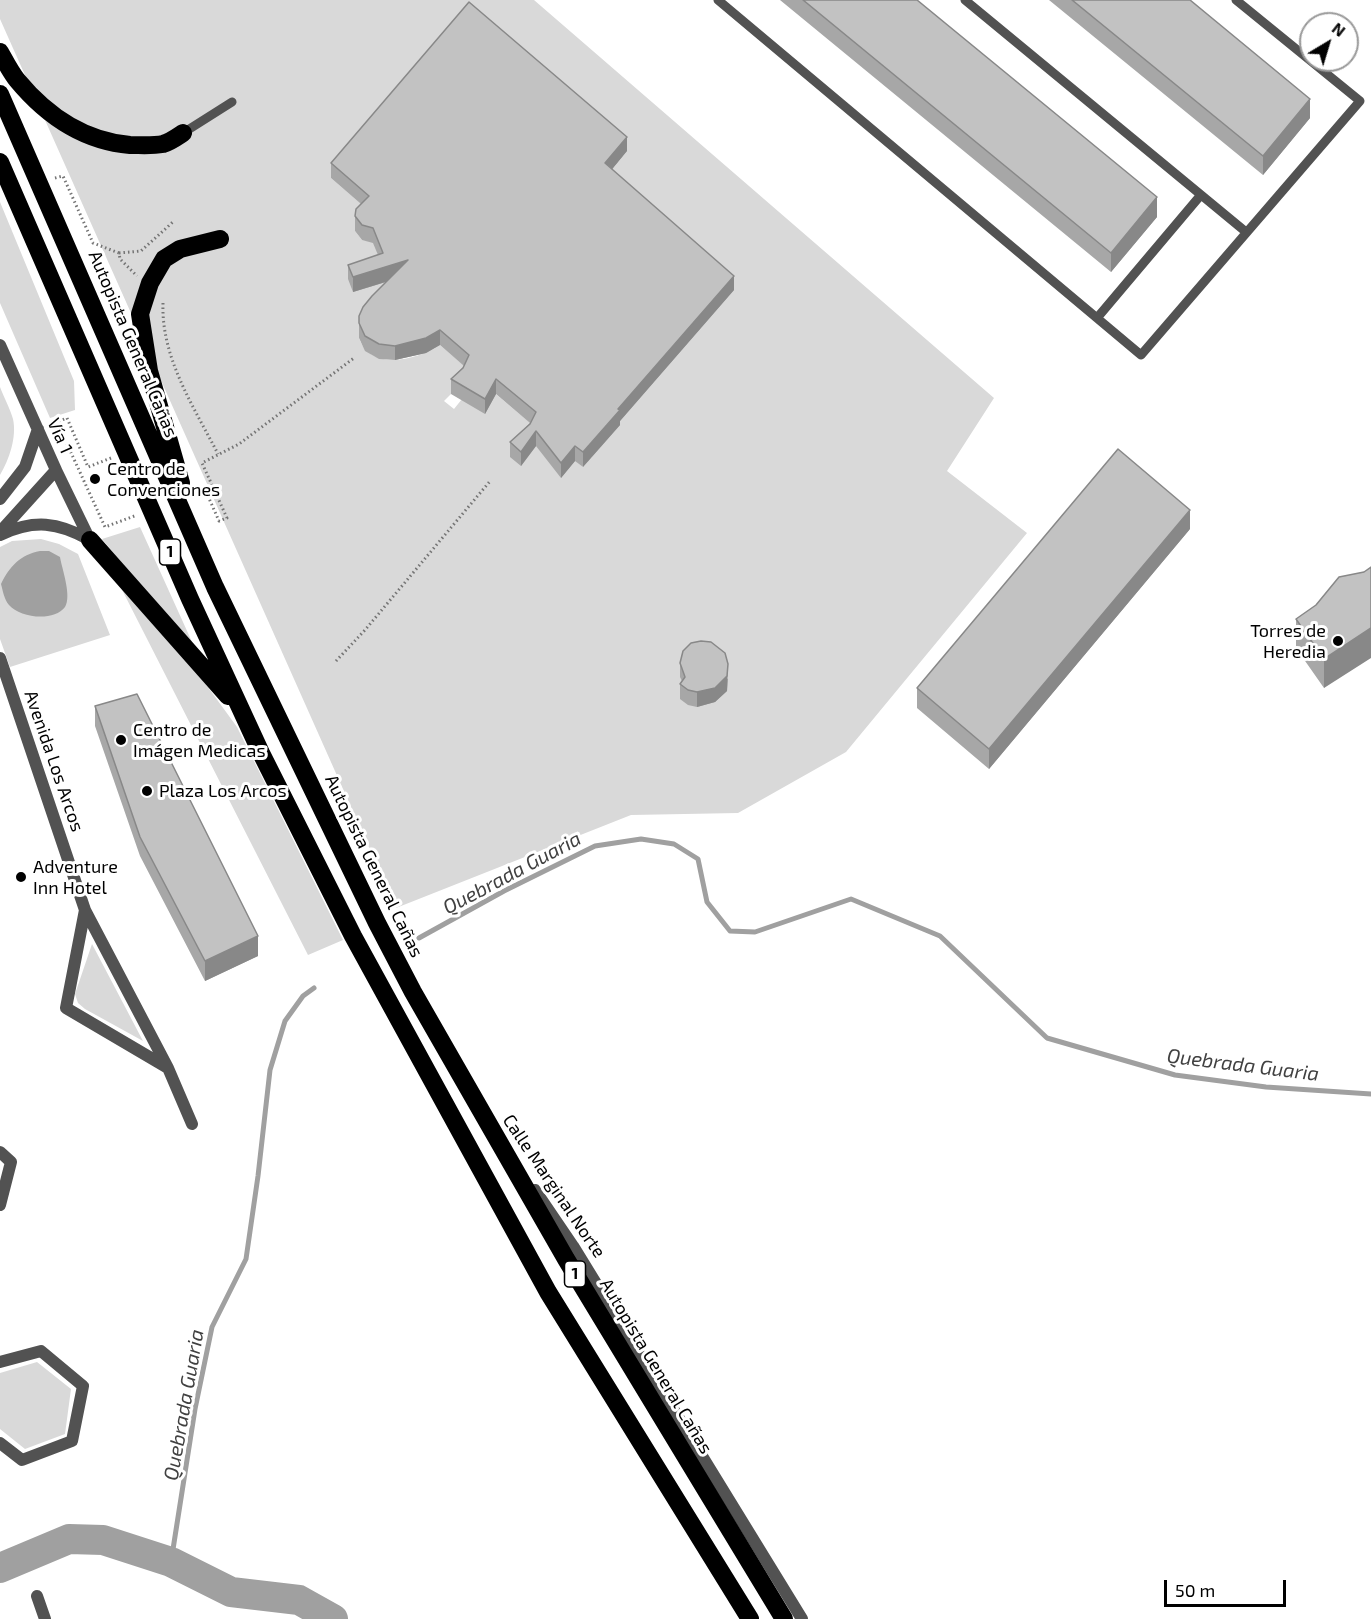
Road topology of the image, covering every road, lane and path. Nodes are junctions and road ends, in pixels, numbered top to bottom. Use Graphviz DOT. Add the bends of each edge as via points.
graph roads {
  1 [pos="718,0"];
  2 [pos="965,0"];
  3 [pos="1236,0"];
  4 [pos="0,52"];
  5 [pos="0,94"];
  6 [pos="232,102"];
  7 [pos="183,133"];
  8 [pos="0,162"];
  9 [pos="1200,195"];
  10 [pos="174,221"];
  11 [pos="1246,231"];
  12 [pos="220,239"];
  13 [pos="119,253"];
  14 [pos="1097,318"];
  15 [pos="0,345"];
  16 [pos="354,358"];
  17 [pos="38,429"];
  18 [pos="127,452"];
  19 [pos="56,470"];
  20 [pos="491,480"];
  21 [pos="196,490"];
  22 [pos="0,499"];
  23 [pos="120,521"];
  24 [pos="0,533"];
  25 [pos="90,540"];
  26 [pos="0,658"];
  27 [pos="336,661"];
  28 [pos="241,711"];
  29 [pos="85,910"];
  30 [pos="377,923"];
  31 [pos="168,1068"];
  32 [pos="482,1112"];
  33 [pos="192,1124"];
  34 [pos="0,1152"];
  35 [pos="0,1205"];
  36 [pos="0,1362"];
  37 [pos="0,1443"];
  38 [pos="37,1596"];
  39 [pos="45,1619"];
  40 [pos="750,1619"];
  41 [pos="784,1619"];
  42 [pos="802,1619"];
  1 -- 14 [label="lane"];
  2 -- 9 [label="lane"];
  3 -- 11 [label="lane" via="1360,101"];
  4 -- 7 [label="highway" via="16,78 46,110 79,132 145,146 164,143"];
  5 -- 30 [label="highway, Autopista General Cañas / 1" via="215,587"];
  6 -- 7 [label="lane"];
  8 -- 18 [label="highway, 1"];
  9 -- 11 [label="lane"];
  9 -- 14 [label="lane"];
  10 -- 13 [label="path" via="141,251"];
  11 -- 14 [label="lane" via="1142,355"];
  12 -- 30 [label="highway" via="180,249 164,259 155,272 140,314 149,371 180,481"];
  15 -- 17 [label="street, Vía 1"];
  16 -- 21 [label="path" via="239,444 202,463 227,518 219,522 204,487"];
  17 -- 19 [label="street, Vía 1"];
  17 -- 22 [label="street" via="25,467"];
  18 -- 23 [label="path" via="88,467 68,418 57,422 105,527"];
  18 -- 28 [label="highway, 1"];
  19 -- 24 [label="street"];
  19 -- 25 [label="street, Vía 1"];
  20 -- 27 [label="path"];
  24 -- 25 [label="street" via="33,524 53,525"];
  25 -- 28 [label="highway"];
  26 -- 29 [label="street, Avenida Los Arcos"];
  28 -- 40 [label="highway, 1" via="353,936 548,1292"];
  29 -- 31 [label="street, Avenida Los Arcos"];
  29 -- 31 [label="street, Avenida Los Arcos" via="66,1008"];
  30 -- 32 [label="highway, Autopista General Cañas / 1"];
  31 -- 33 [label="street, Avenida Los Arcos"];
  32 -- 41 [label="highway, Autopista General Cañas / 1" via="566,1259"];
  32 -- 42 [label="street, Calle Marginal Norte" via="573,1245"];
  34 -- 35 [label="street" via="11,1162"];
  36 -- 37 [label="street" via="41,1351 83,1386 72,1441 22,1460"];
  38 -- 39 [label="street"];
}
